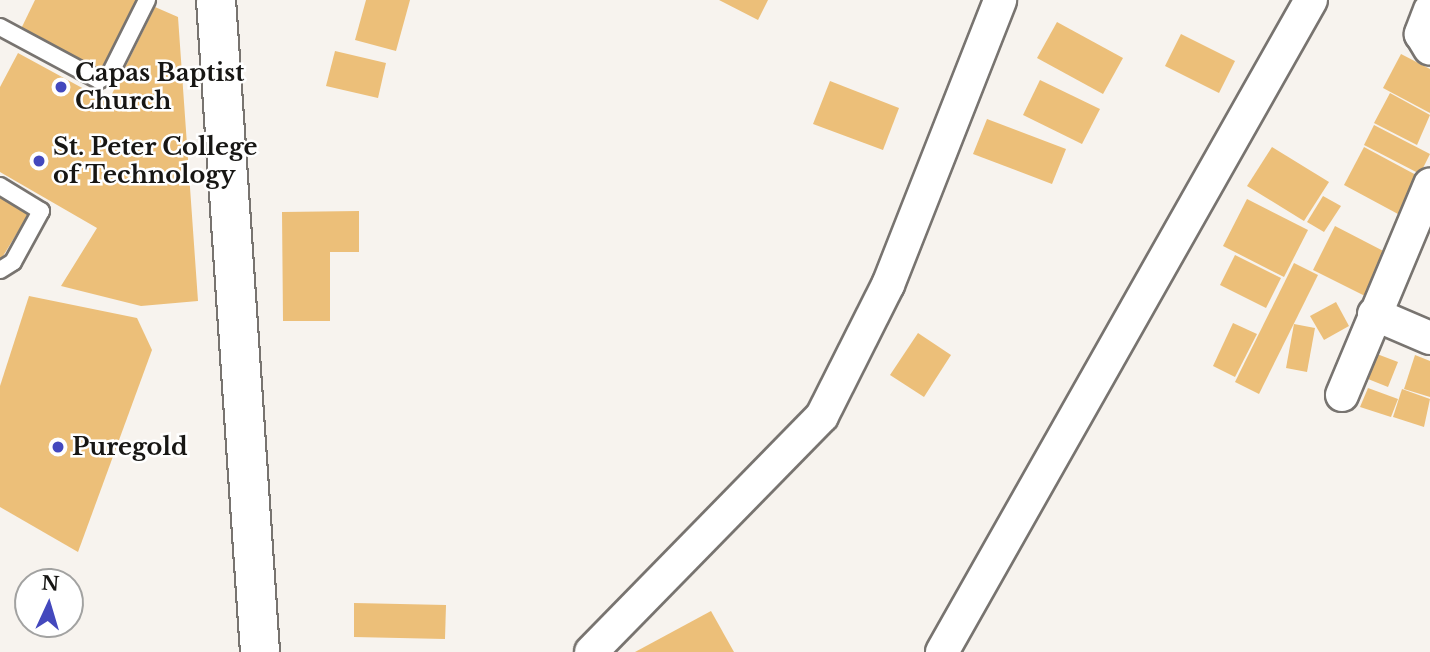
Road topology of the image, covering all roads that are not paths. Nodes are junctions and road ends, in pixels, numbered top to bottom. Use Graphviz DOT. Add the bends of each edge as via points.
graph roads {
  1 [pos="147,0"];
  2 [pos="216,0"];
  3 [pos="1000,0"];
  4 [pos="1311,0"];
  5 [pos="1430,10"];
  6 [pos="0,27"];
  7 [pos="1430,49"];
  8 [pos="1430,185"];
  9 [pos="0,186"];
  10 [pos="0,270"];
  11 [pos="1374,314"];
  12 [pos="1430,338"];
  13 [pos="1342,395"];
  14 [pos="260,652"];
  15 [pos="591,652"];
  16 [pos="942,652"];
  1 -- 6 [label="lane" via="110,74 99,80"];
  2 -- 14 [label="street"];
  3 -- 15 [label="street" via="888,285 822,416"];
  4 -- 16 [label="street"];
  5 -- 7 [label="street" via="1421,34"];
  8 -- 11 [label="street"];
  9 -- 10 [label="lane" via="41,211 13,262"];
  11 -- 12 [label="street"];
  11 -- 13 [label="street"];
}
